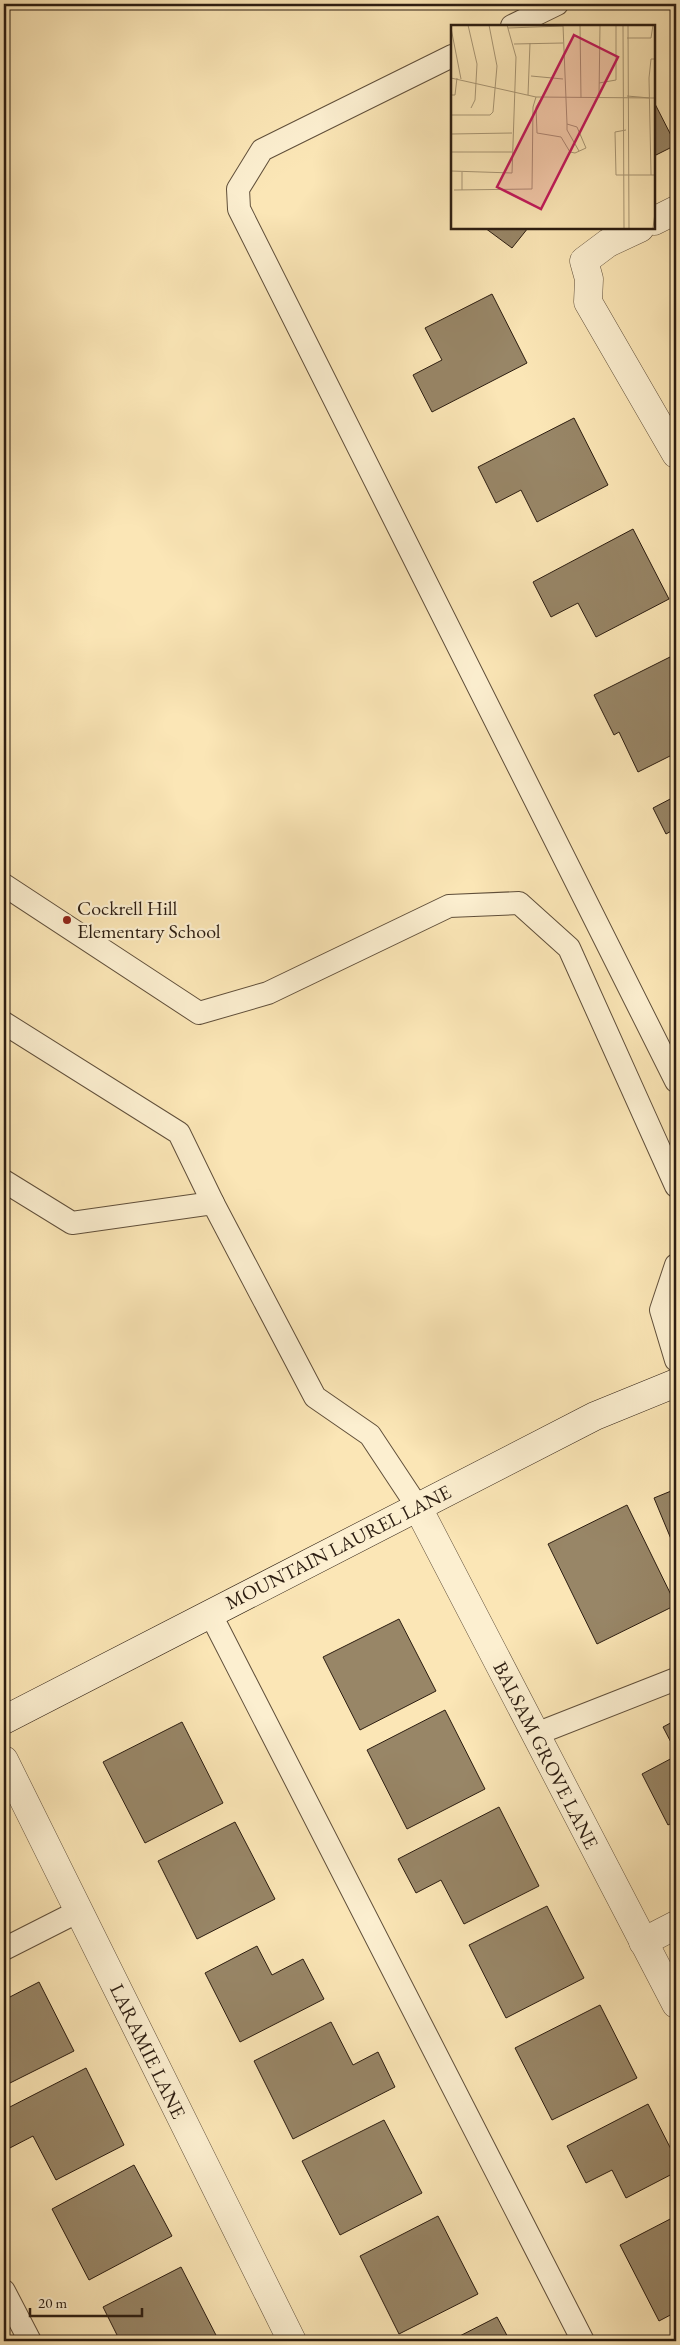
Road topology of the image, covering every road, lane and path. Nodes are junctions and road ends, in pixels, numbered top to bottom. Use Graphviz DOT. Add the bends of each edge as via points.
graph roads {
  1 [pos="557,4"];
  2 [pos="514,25"];
  3 [pos="451,56"];
  4 [pos="676,210"];
  5 [pos="655,220"];
  6 [pos="638,229"];
  7 [pos="676,454"];
  8 [pos="4,886"];
  9 [pos="4,1023"];
  10 [pos="676,1081"];
  11 [pos="4,1180"];
  12 [pos="676,1186"];
  13 [pos="214,1203"];
  14 [pos="676,1265"];
  15 [pos="676,1360"];
  16 [pos="676,1383"];
  17 [pos="417,1506"];
  18 [pos="210,1613"];
  19 [pos="676,1679"];
  20 [pos="4,1720"];
  21 [pos="536,1734"];
  22 [pos="4,1760"];
  23 [pos="79,1912"];
  24 [pos="676,1925"];
  25 [pos="644,1942"];
  26 [pos="4,1949"];
  27 [pos="676,2004"];
  28 [pos="4,2291"];
  29 [pos="30,2341"];
  30 [pos="292,2341"];
  31 [pos="583,2341"];
  1 -- 2 [label="lane"];
  3 -- 10 [label="lane" via="262,150 238,190 239,209"];
  4 -- 5 [label="street"];
  6 -- 7 [label="street" via="608,243 584,261 589,279 588,302"];
  8 -- 12 [label="lane" via="199,1013 268,993 449,906 519,903 569,948"];
  9 -- 13 [label="lane" via="179,1132"];
  11 -- 13 [label="lane" via="72,1223"];
  13 -- 17 [label="lane" via="315,1397 370,1435"];
  14 -- 15 [label="lane" via="661,1310"];
  16 -- 17 [label="street, MOUNTAIN LAUREL LANE" via="595,1416"];
  17 -- 18 [label="street, MOUNTAIN LAUREL LANE"];
  17 -- 21 [label="street, BALSAM GROVE LANE"];
  18 -- 20 [label="street, MOUNTAIN LAUREL LANE"];
  18 -- 31 [label="lane"];
  19 -- 21 [label="lane"];
  21 -- 25 [label="street, BALSAM GROVE LANE"];
  22 -- 23 [label="street, LARAMIE LANE"];
  23 -- 26 [label="lane"];
  23 -- 30 [label="street, LARAMIE LANE"];
  24 -- 25 [label="street"];
  25 -- 27 [label="street, BALSAM GROVE LANE"];
  28 -- 29 [label="lane"];
}
